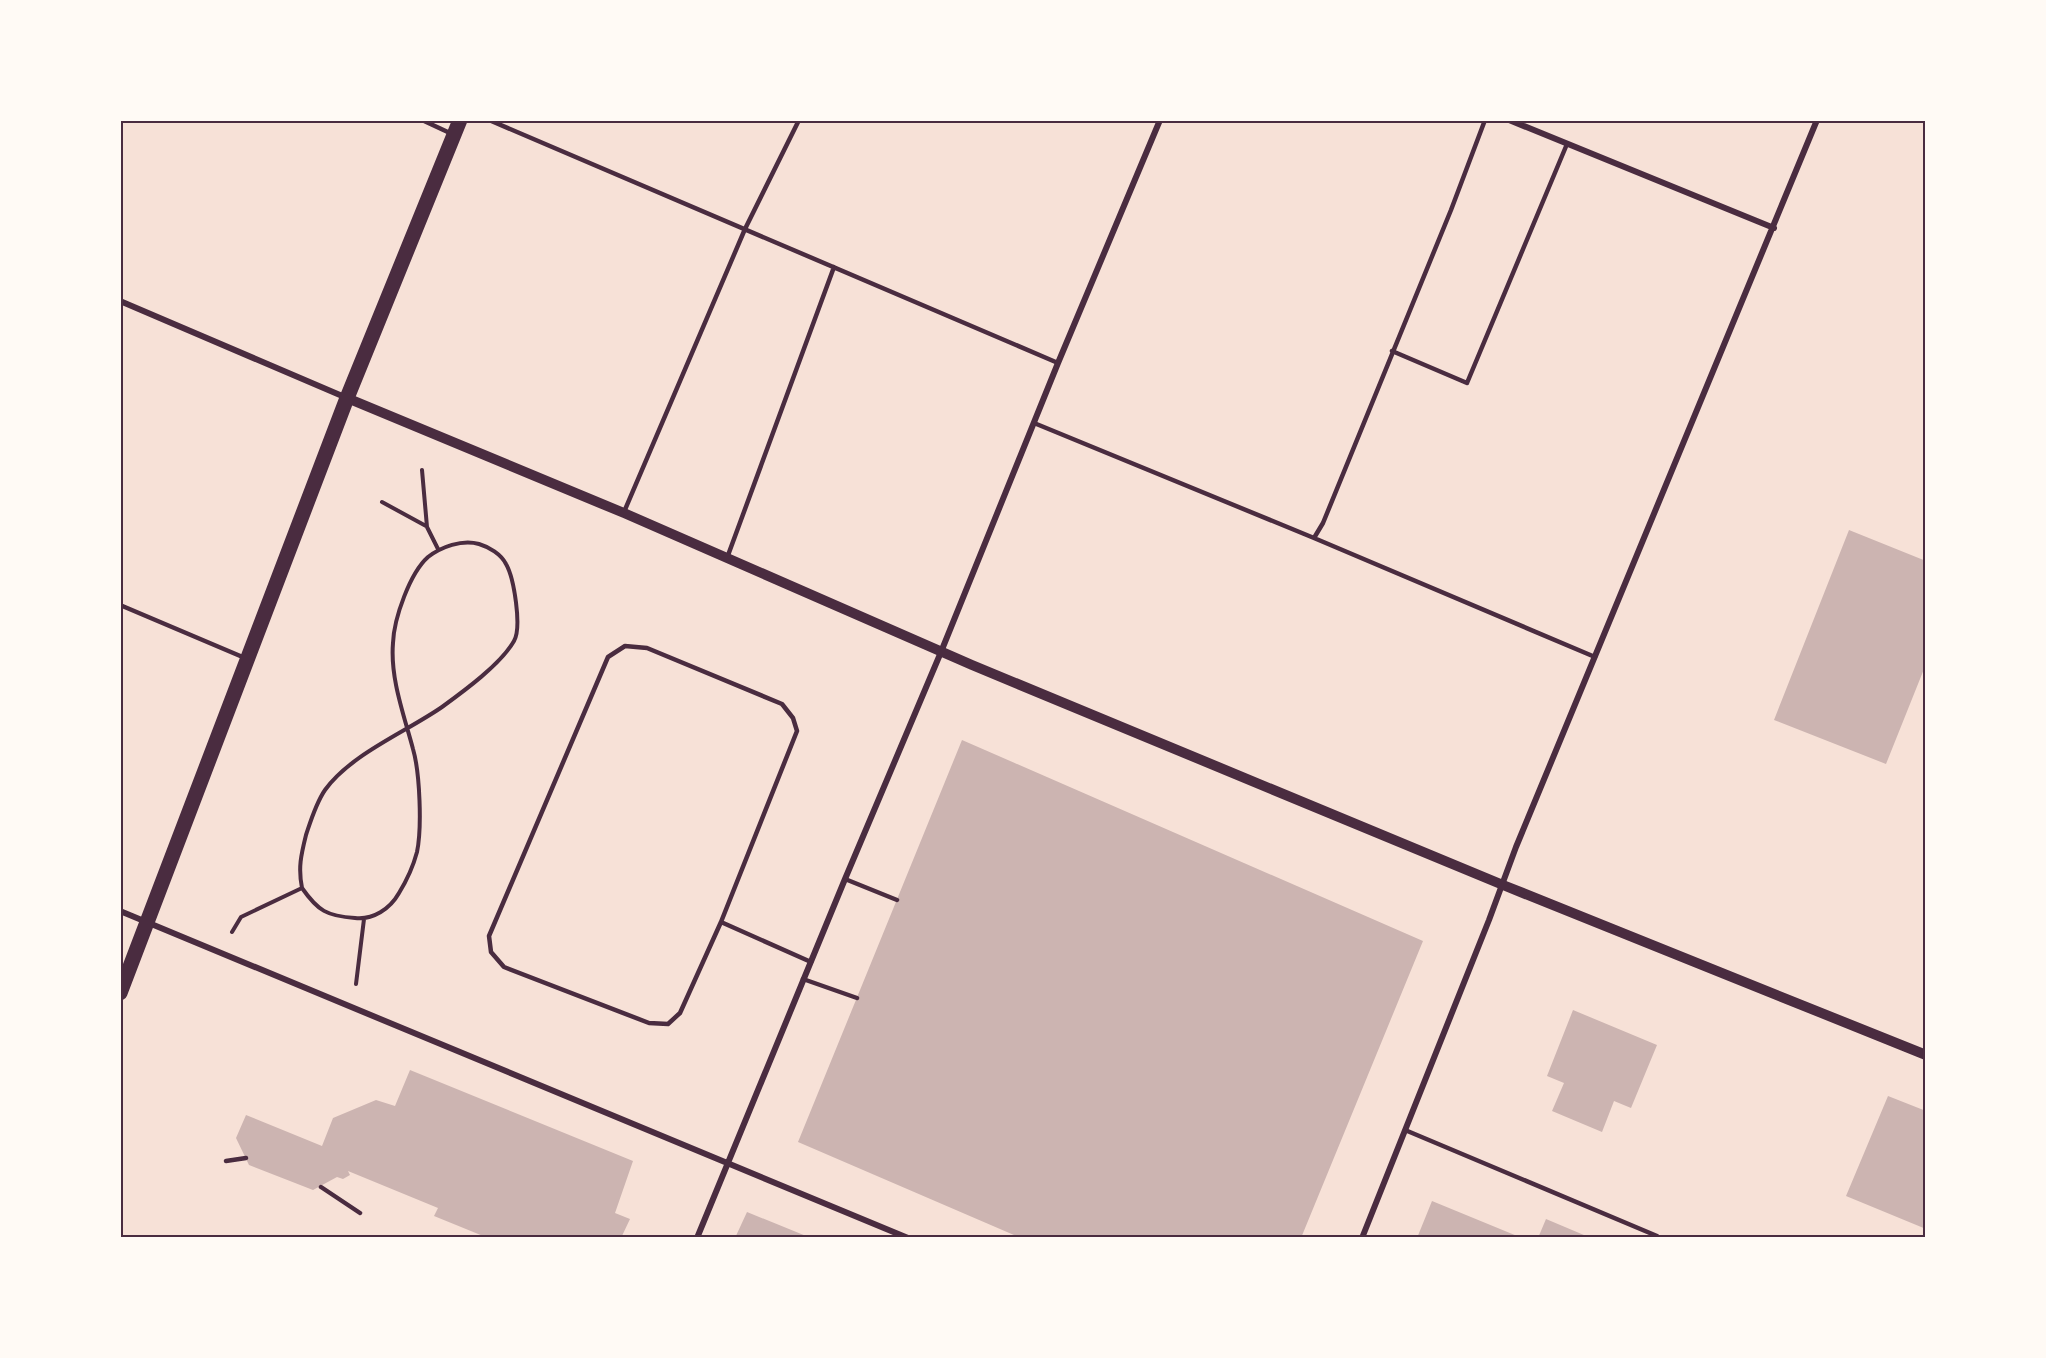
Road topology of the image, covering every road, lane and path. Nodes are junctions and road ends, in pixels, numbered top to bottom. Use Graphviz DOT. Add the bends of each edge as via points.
graph roads {
  1 [pos="422,120"];
  2 [pos="489,120"];
  3 [pos="799,120"];
  4 [pos="1160,120"];
  5 [pos="1485,120"];
  6 [pos="1509,120"];
  7 [pos="1817,120"];
  8 [pos="457,127"];
  9 [pos="1567,144"];
  10 [pos="1774,228"];
  11 [pos="745,229"];
  12 [pos="834,267"];
  13 [pos="120,301"];
  14 [pos="1392,351"];
  15 [pos="1058,363"];
  16 [pos="347,398"];
  17 [pos="1034,423"];
  18 [pos="422,470"];
  19 [pos="382,502"];
  20 [pos="624,513"];
  21 [pos="427,526"];
  22 [pos="1314,538"];
  23 [pos="438,549"];
  24 [pos="727,558"];
  25 [pos="120,605"];
  26 [pos="941,652"];
  27 [pos="1595,657"];
  28 [pos="249,659"];
  29 [pos="407,729"];
  30 [pos="845,879"];
  31 [pos="1503,885"];
  32 [pos="302,888"];
  33 [pos="897,900"];
  34 [pos="120,911"];
  35 [pos="364,919"];
  36 [pos="148,922"];
  37 [pos="721,922"];
  38 [pos="232,932"];
  39 [pos="811,962"];
  40 [pos="803,979"];
  41 [pos="356,984"];
  42 [pos="120,993"];
  43 [pos="857,998"];
  44 [pos="1926,1055"];
  45 [pos="1405,1130"];
  46 [pos="246,1158"];
  47 [pos="226,1161"];
  48 [pos="728,1163"];
  49 [pos="321,1187"];
  50 [pos="360,1213"];
  51 [pos="1658,1236"];
  52 [pos="697,1238"];
  53 [pos="908,1238"];
  54 [pos="1362,1238"];
  1 -- 8 [label="lane"];
  2 -- 11 [label="lane"];
  3 -- 11 [label="lane"];
  4 -- 15 [label="street"];
  5 -- 14 [label="lane"];
  6 -- 9 [label="street"];
  7 -- 10 [label="street"];
  8 -- 16 [label="main road"];
  9 -- 10 [label="street"];
  9 -- 14 [label="lane" via="1467,383"];
  10 -- 27 [label="street"];
  11 -- 12 [label="lane"];
  11 -- 20 [label="lane"];
  12 -- 15 [label="lane"];
  12 -- 24 [label="lane"];
  13 -- 16 [label="street"];
  14 -- 22 [label="lane"];
  15 -- 17 [label="street"];
  16 -- 20 [label="street"];
  16 -- 28 [label="main road"];
  17 -- 22 [label="lane"];
  17 -- 26 [label="street"];
  18 -- 21 [label="path"];
  19 -- 21 [label="path"];
  20 -- 24 [label="street"];
  21 -- 23 [label="path"];
  22 -- 27 [label="lane"];
  23 -- 29 [label="path" via="423,562 411,583 392,641 393,669"];
  23 -- 29 [label="path" via="476,543 494,551 506,563 518,624 515,639 504,654 467,689"];
  24 -- 26 [label="street"];
  25 -- 28 [label="lane"];
  26 -- 30 [label="street"];
  26 -- 31 [label="street"];
  27 -- 31 [label="street"];
  28 -- 36 [label="main road"];
  29 -- 32 [label="path" via="344,770 325,790 302,849 298,871"];
  29 -- 35 [label="path" via="418,790 417,851 396,899 380,913"];
  30 -- 33 [label="lane"];
  30 -- 39 [label="street"];
  31 -- 44 [label="street"];
  31 -- 45 [label="street"];
  32 -- 35 [label="path" via="313,904 335,916"];
  32 -- 38 [label="path" via="241,918"];
  34 -- 36 [label="street"];
  35 -- 41 [label="path"];
  36 -- 42 [label="main road"];
  36 -- 48 [label="street"];
  37 -- 37 [label="lane" via="680,1013 668,1024 649,1023 504,967 490,952 489,936 608,657 625,646 647,648 782,704 793,718 796,731"];
  37 -- 39 [label="lane"];
  39 -- 40 [label="street"];
  40 -- 43 [label="lane"];
  40 -- 48 [label="street"];
  45 -- 51 [label="lane"];
  45 -- 54 [label="street"];
  46 -- 47 [label="lane"];
  48 -- 52 [label="street"];
  48 -- 53 [label="street"];
  49 -- 50 [label="lane"];
}
